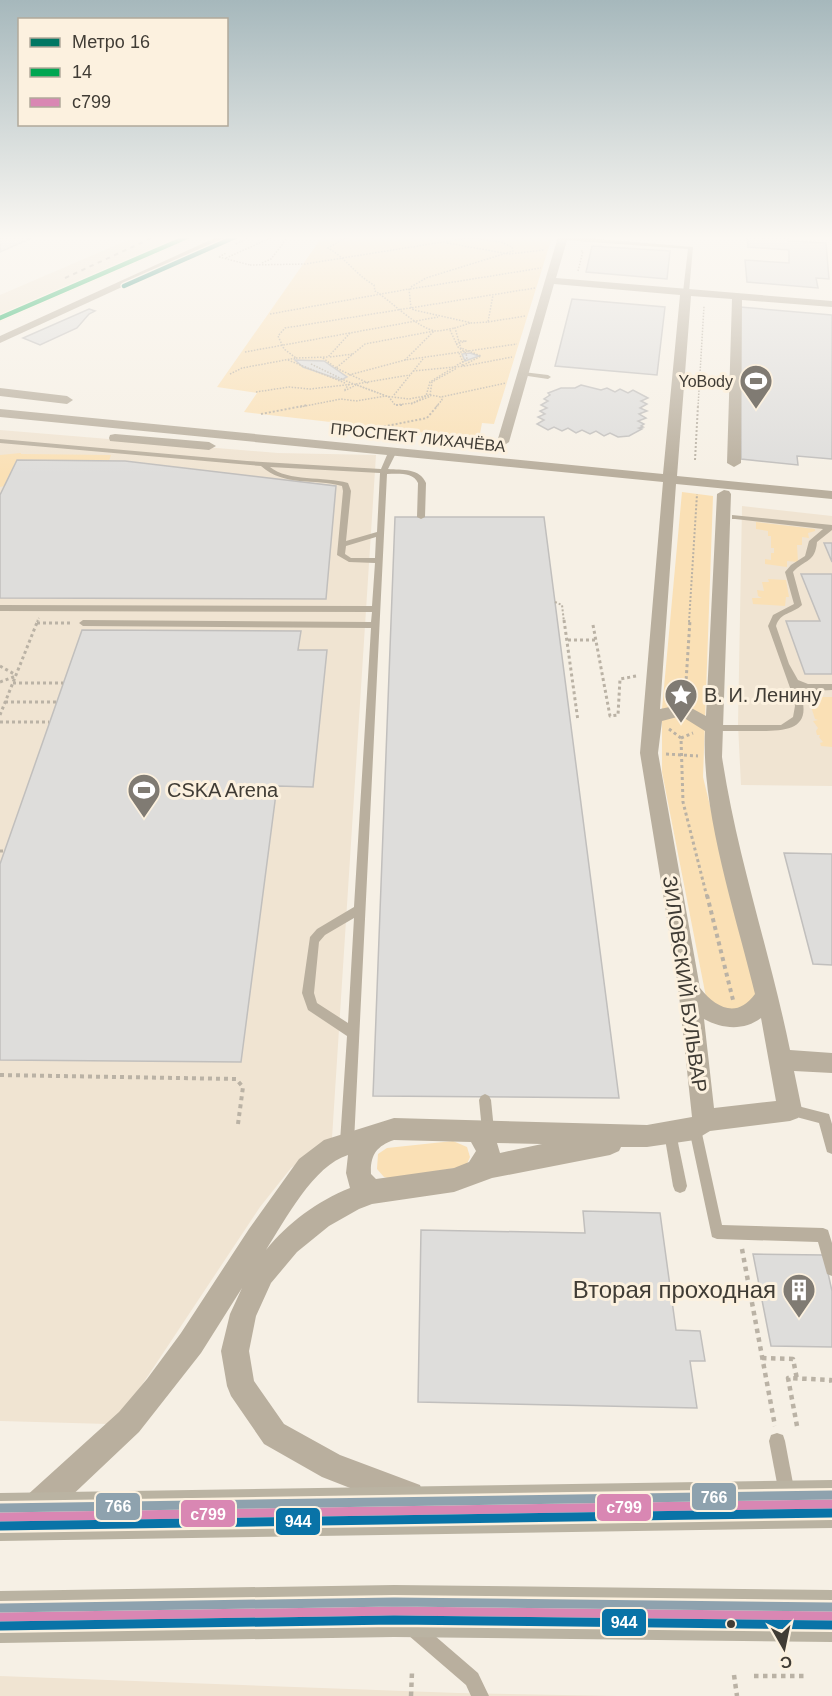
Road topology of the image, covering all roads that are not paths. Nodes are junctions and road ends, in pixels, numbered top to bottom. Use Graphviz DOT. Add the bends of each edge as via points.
graph roads {
  1 [pos="52,316"];
  2 [pos="541,316"];
  3 [pos="684,316"];
  4 [pos="737,316"];
  5 [pos="0,340"];
  6 [pos="524,373"];
  7 [pos="548,375"];
  8 [pos="0,392"];
  9 [pos="67,400"];
  10 [pos="0,407"];
  11 [pos="0,413"];
  12 [pos="63,416"];
  13 [pos="0,426"];
  14 [pos="499,439"];
  15 [pos="0,441"];
  16 [pos="146,455"];
  17 [pos="392,455"];
  18 [pos="406,455"];
  19 [pos="734,463"];
  20 [pos="146,464"];
  21 [pos="264,465"];
  22 [pos="384,471"];
  23 [pos="671,473"];
  24 [pos="832,485"];
  25 [pos="724,494"];
  26 [pos="832,495"];
  27 [pos="421,517"];
  28 [pos="735,517"];
  29 [pos="831,528"];
  30 [pos="380,534"];
  31 [pos="342,545"];
  32 [pos="379,561"];
  33 [pos="0,608"];
  34 [pos="376,609"];
  35 [pos="83,623"];
  36 [pos="375,625"];
  37 [pos="789,673"];
  38 [pos="832,687"];
  39 [pos="712,728"];
  40 [pos="649,730"];
  41 [pos="360,909"];
  42 [pos="689,990"];
  43 [pos="767,996"];
  44 [pos="353,1033"];
  45 [pos="780,1060"];
  46 [pos="832,1063"];
  47 [pos="485,1100"];
  48 [pos="790,1110"];
  49 [pos="699,1125"];
  50 [pos="483,1130"];
  51 [pos="658,1134"];
  52 [pos="375,1135"];
  53 [pos="347,1142"];
  54 [pos="832,1148"];
  55 [pos="478,1171"];
  56 [pos="680,1186"];
  57 [pos="372,1192"];
  58 [pos="828,1233"];
  59 [pos="832,1269"];
  60 [pos="777,1442"];
  61 [pos="810,1504"];
  62 [pos="445,1510"];
  63 [pos="14,1516"];
  64 [pos="394,1611"];
  65 [pos="832,1616"];
  66 [pos="0,1617"];
  67 [pos="480,1696"];
  1 -- 5 [label="street"];
  2 -- 6 [label="street"];
  3 -- 23 [label="street, ЗИЛОВСКИЙ БУЛЬВАР"];
  4 -- 19 [label="street"];
  6 -- 7 [label="lane"];
  6 -- 14 [label="street"];
  8 -- 9 [label="street"];
  10 -- 12 [label="street, ПРОСПЕКТ ЛИХАЧЁВА"];
  11 -- 12 [label="street, ПРОСПЕКТ ЛИХАЧЁВА"];
  12 -- 23 [label="street, ПРОСПЕКТ ЛИХАЧЁВА"];
  13 -- 17 [label="street" via="279,452"];
  15 -- 16 [label="lane"];
  16 -- 20 [label="lane"];
  16 -- 21 [label="lane"];
  17 -- 18 [label="street"];
  17 -- 22 [label="lane"];
  21 -- 22 [label="lane"];
  21 -- 31 [label="lane" via="280,475 345,485"];
  22 -- 27 [label="lane" via="411,473 420,478"];
  22 -- 30 [label="lane"];
  23 -- 24 [label="street, ПРОСПЕКТ ЛИХАЧЁВА"];
  23 -- 26 [label="street, ПРОСПЕКТ ЛИХАЧЁВА"];
  23 -- 40 [label="street, ЗИЛОВСКИЙ БУЛЬВАР"];
  25 -- 39 [label="street"];
  28 -- 29 [label="lane"];
  29 -- 37 [label="lane" via="813,541 808,559 789,572 798,604 774,618 772,626"];
  30 -- 31 [label="lane"];
  30 -- 32 [label="lane"];
  31 -- 32 [label="lane" via="341,555 345,559"];
  32 -- 34 [label="lane"];
  33 -- 34 [label="lane"];
  34 -- 36 [label="lane"];
  35 -- 36 [label="lane"];
  36 -- 41 [label="lane"];
  37 -- 38 [label="lane" via="802,686"];
  37 -- 39 [label="lane" via="801,712 792,725"];
  39 -- 40 [label="street" via="684,710 655,716"];
  39 -- 43 [label="street" via="718,798"];
  40 -- 42 [label="street, ЗИЛОВСКИЙ БУЛЬВАР" via="649,753"];
  41 -- 44 [label="lane"];
  41 -- 44 [label="lane" via="314,940 308,993 312,1006"];
  42 -- 43 [label="street" via="707,1011 724,1018 749,1016"];
  42 -- 49 [label="street, ЗИЛОВСКИЙ БУЛЬВАР"];
  43 -- 45 [label="street"];
  44 -- 53 [label="lane"];
  45 -- 46 [label="street"];
  45 -- 48 [label="street"];
  47 -- 50 [label="lane"];
  48 -- 49 [label="street"];
  48 -- 54 [label="lane" via="824,1118"];
  49 -- 51 [label="street"];
  49 -- 58 [label="lane, ЗИЛОВСКИЙ БУЛЬВАР" via="717,1232"];
  50 -- 51 [label="street"];
  50 -- 52 [label="street" via="394,1129"];
  50 -- 55 [label="street" via="488,1150"];
  51 -- 55 [label="street"];
  51 -- 56 [label="lane"];
  52 -- 53 [label="street"];
  52 -- 57 [label="street" via="363,1146 358,1164 359,1180"];
  53 -- 63 [label="street" via="308,1167 191,1343 129,1422"];
  55 -- 57 [label="street" via="454,1180"];
  57 -- 62 [label="street" via="320,1217 288,1243 262,1274 243,1314 235,1351 241,1386 274,1434 332,1467"];
  58 -- 59 [label="lane"];
  60 -- 61 [label="lane"];
  61 -- 62 [label="main road"];
  62 -- 63 [label="main road"];
  64 -- 65 [label="main road"];
  64 -- 66 [label="main road"];
  64 -- 67 [label="lane" via="472,1679"];
}
